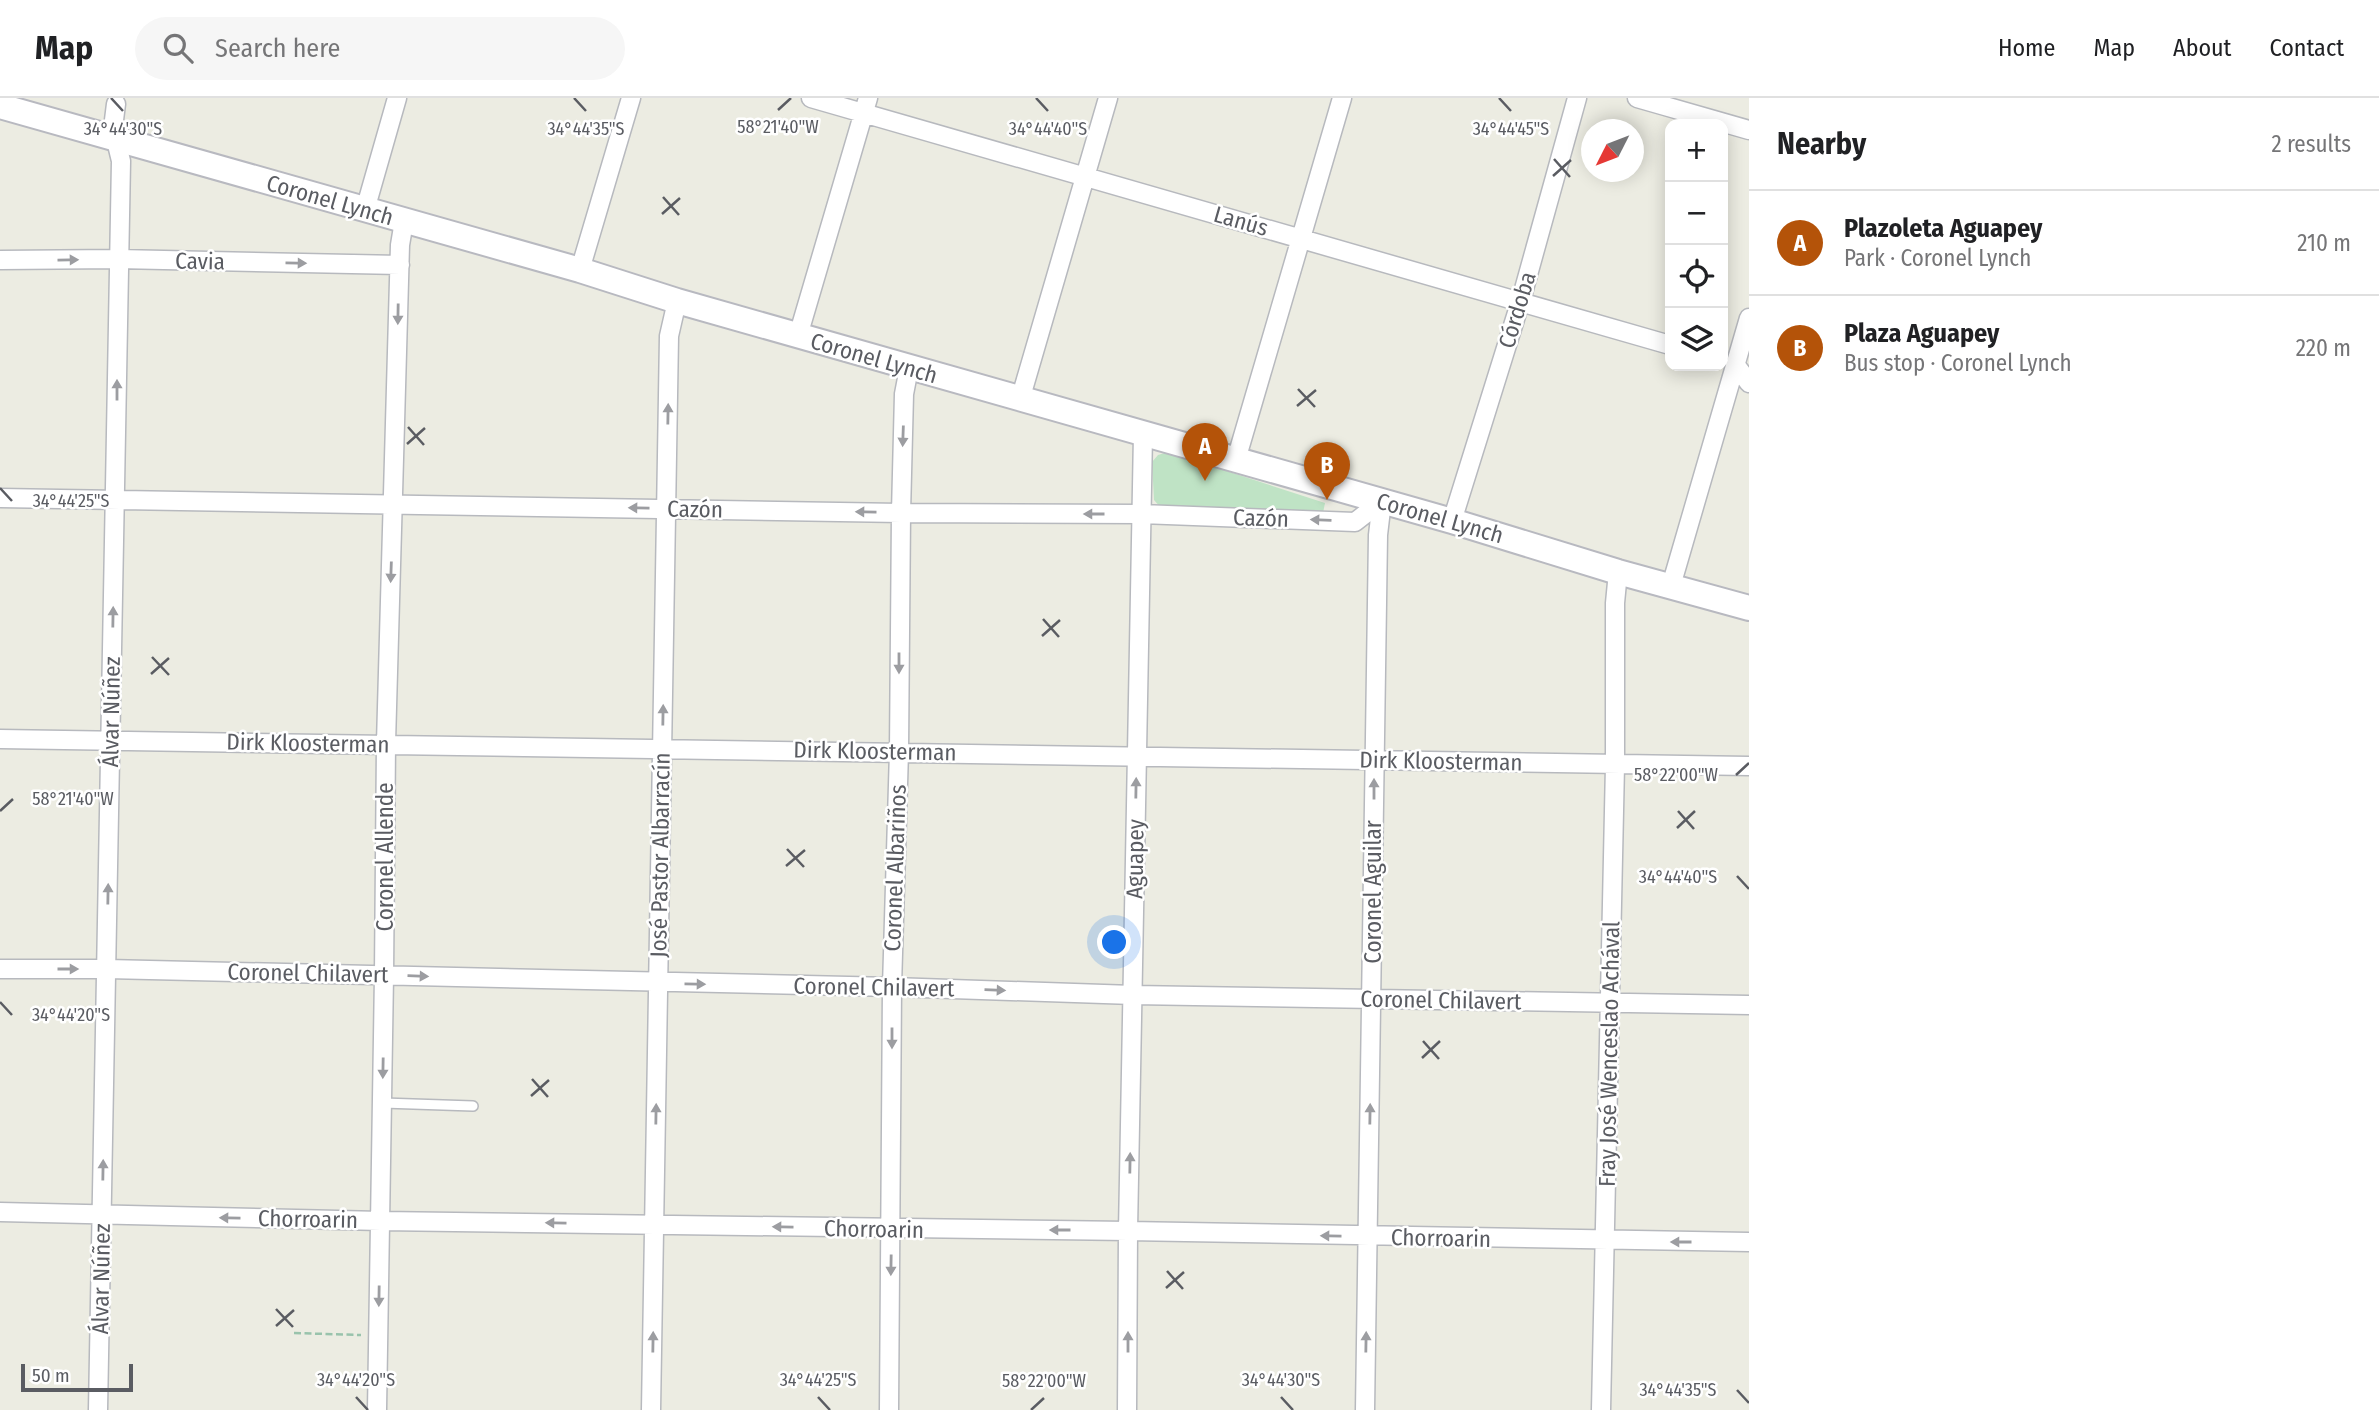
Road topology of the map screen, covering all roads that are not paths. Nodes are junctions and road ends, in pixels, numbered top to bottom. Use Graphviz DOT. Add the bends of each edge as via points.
graph roads {
  1 [pos="397,98"];
  2 [pos="631,98"];
  3 [pos="811,98"];
  4 [pos="1108,98"];
  5 [pos="1342,98"];
  6 [pos="1577,98"];
  7 [pos="1637,98"];
  8 [pos="118,101"];
  9 [pos="0,106"];
  10 [pos="866,106"];
  11 [pos="83,129"];
  12 [pos="1749,130"];
  13 [pos="117,140"];
  14 [pos="1086,176"];
  15 [pos="365,210"];
  16 [pos="404,221"];
  17 [pos="1302,238"];
  18 [pos="118,259"];
  19 [pos="0,260"];
  20 [pos="400,265"];
  21 [pos="580,270"];
  22 [pos="1521,300"];
  23 [pos="677,301"];
  24 [pos="1749,318"];
  25 [pos="798,336"];
  26 [pos="1665,343"];
  27 [pos="1736,364"];
  28 [pos="909,368"];
  29 [pos="1749,383"];
  30 [pos="1020,400"];
  31 [pos="1143,434"];
  32 [pos="1236,460"];
  33 [pos="0,498"];
  34 [pos="116,500"];
  35 [pos="1382,501"];
  36 [pos="393,503"];
  37 [pos="666,509"];
  38 [pos="901,513"];
  39 [pos="1141,514"];
  40 [pos="1452,521"];
  41 [pos="1618,572"];
  42 [pos="1671,586"];
  43 [pos="1749,608"];
  44 [pos="0,739"];
  45 [pos="110,741"];
  46 [pos="386,743"];
  47 [pos="662,748"];
  48 [pos="899,751"];
  49 [pos="1137,757"];
  50 [pos="1374,759"];
  51 [pos="1615,765"];
  52 [pos="1749,766"];
  53 [pos="0,969"];
  54 [pos="107,969"];
  55 [pos="384,975"];
  56 [pos="657,983"];
  57 [pos="892,987"];
  58 [pos="1133,995"];
  59 [pos="1373,999"];
  60 [pos="1610,1003"];
  61 [pos="1749,1005"];
  62 [pos="383,1103"];
  63 [pos="472,1106"];
  64 [pos="0,1212"];
  65 [pos="102,1215"];
  66 [pos="381,1221"];
  67 [pos="655,1224"];
  68 [pos="892,1229"];
  69 [pos="1128,1231"];
  70 [pos="1367,1236"];
  71 [pos="1605,1241"];
  72 [pos="1749,1242"];
  73 [pos="98,1410"];
  74 [pos="377,1410"];
  75 [pos="651,1410"];
  76 [pos="890,1410"];
  77 [pos="1127,1410"];
  78 [pos="1365,1410"];
  79 [pos="1601,1410"];
  1 -- 15 [label="street"];
  2 -- 21 [label="street"];
  3 -- 10 [label="street, Lanús"];
  4 -- 14 [label="street"];
  5 -- 17 [label="street"];
  6 -- 22 [label="street, Córdoba"];
  7 -- 12 [label="street"];
  8 -- 11 [label="street"];
  8 -- 13 [label="street, Álvar Núñez" via="113,128"];
  9 -- 11 [label="street, Coronel Lynch"];
  10 -- 14 [label="street, Lanús"];
  10 -- 25 [label="street"];
  11 -- 13 [label="street, Coronel Lynch"];
  13 -- 15 [label="street, Coronel Lynch"];
  13 -- 18 [label="street, Álvar Núñez" via="121,160"];
  14 -- 17 [label="street, Lanús"];
  14 -- 30 [label="street"];
  15 -- 16 [label="street, Coronel Lynch"];
  16 -- 20 [label="street, Coronel Allende"];
  16 -- 21 [label="street, Coronel Lynch"];
  17 -- 22 [label="street, Lanús"];
  17 -- 32 [label="street"];
  19 -- 18 [label="street, Cavia, one-way"];
  18 -- 20 [label="street, Cavia, one-way"];
  34 -- 18 [label="street, Álvar Núñez, one-way"];
  20 -- 36 [label="street, Coronel Allende, one-way"];
  21 -- 23 [label="street, Coronel Lynch"];
  22 -- 26 [label="street, Lanús"];
  22 -- 40 [label="street, Córdoba"];
  23 -- 25 [label="street, Coronel Lynch"];
  37 -- 23 [label="street, José Pastor Albarracín, one-way" via="670,337"];
  24 -- 27 [label="street"];
  25 -- 28 [label="street, Coronel Lynch"];
  27 -- 29 [label="street"];
  27 -- 42 [label="street"];
  28 -- 30 [label="street, Coronel Lynch"];
  28 -- 38 [label="street, Coronel Albariños, one-way" via="904,394"];
  30 -- 31 [label="street, Coronel Lynch"];
  31 -- 32 [label="street, Coronel Lynch"];
  31 -- 39 [label="street, Aguapey"];
  32 -- 35 [label="street, Coronel Lynch"];
  33 -- 34 [label="street, Cazón"];
  34 -- 36 [label="street, Cazón"];
  45 -- 34 [label="street, Álvar Núñez, one-way"];
  35 -- 39 [label="street, Cazón, one-way" via="1355,522"];
  35 -- 40 [label="street, Coronel Lynch"];
  35 -- 50 [label="street, Coronel Aguilar"];
  37 -- 36 [label="street, Cazón, one-way"];
  36 -- 46 [label="street, Coronel Allende, one-way"];
  38 -- 37 [label="street, Cazón, one-way"];
  47 -- 37 [label="street, José Pastor Albarracín, one-way"];
  39 -- 38 [label="street, Cazón, one-way"];
  38 -- 48 [label="street, Coronel Albariños, one-way"];
  39 -- 49 [label="street, Aguapey"];
  40 -- 41 [label="street, Coronel Lynch"];
  41 -- 42 [label="street, Coronel Lynch"];
  41 -- 51 [label="street, Fray José Wenceslao Achával"];
  42 -- 43 [label="street, Coronel Lynch"];
  44 -- 45 [label="street, Dirk Kloosterman"];
  45 -- 46 [label="street, Dirk Kloosterman"];
  54 -- 45 [label="street, Álvar Núñez, one-way"];
  46 -- 47 [label="street, Dirk Kloosterman"];
  46 -- 55 [label="street, Coronel Allende"];
  47 -- 48 [label="street, Dirk Kloosterman"];
  47 -- 56 [label="street, José Pastor Albarracín"];
  48 -- 49 [label="street, Dirk Kloosterman"];
  48 -- 57 [label="street, Coronel Albariños"];
  49 -- 50 [label="street, Dirk Kloosterman"];
  58 -- 49 [label="street, Aguapey, one-way"];
  50 -- 51 [label="street, Dirk Kloosterman"];
  59 -- 50 [label="street, Coronel Aguilar, one-way"];
  51 -- 52 [label="street, Dirk Kloosterman"];
  51 -- 60 [label="street, Fray José Wenceslao Achával"];
  53 -- 54 [label="street, Coronel Chilavert, one-way"];
  54 -- 55 [label="street, Coronel Chilavert"];
  65 -- 54 [label="street, Álvar Núñez, one-way"];
  55 -- 56 [label="street, Coronel Chilavert, one-way"];
  55 -- 62 [label="street, Coronel Allende, one-way"];
  56 -- 57 [label="street, Coronel Chilavert, one-way"];
  67 -- 56 [label="street, José Pastor Albarracín, one-way"];
  57 -- 58 [label="street, Coronel Chilavert, one-way"];
  57 -- 68 [label="street, Coronel Albariños, one-way"];
  58 -- 59 [label="street, Coronel Chilavert"];
  69 -- 58 [label="street, Aguapey, one-way"];
  59 -- 60 [label="street, Coronel Chilavert"];
  70 -- 59 [label="street, Coronel Aguilar, one-way"];
  60 -- 61 [label="street, Coronel Chilavert"];
  60 -- 71 [label="street, Fray José Wenceslao Achával"];
  62 -- 63 [label="lane"];
  62 -- 66 [label="street, Coronel Allende"];
  64 -- 65 [label="street, Chorroarin"];
  66 -- 65 [label="street, Chorroarin, one-way"];
  65 -- 73 [label="street, Álvar Núñez"];
  67 -- 66 [label="street, Chorroarin, one-way"];
  66 -- 74 [label="street, Coronel Allende, one-way"];
  68 -- 67 [label="street, Chorroarin, one-way"];
  75 -- 67 [label="street, José Pastor Albarracín, one-way"];
  69 -- 68 [label="street, Chorroarin, one-way"];
  68 -- 76 [label="street, Coronel Albariños, one-way"];
  70 -- 69 [label="street, Chorroarin, one-way"];
  77 -- 69 [label="street, Aguapey, one-way"];
  70 -- 71 [label="street, Chorroarin"];
  78 -- 70 [label="street, Coronel Aguilar, one-way"];
  72 -- 71 [label="street, Chorroarin, one-way"];
  71 -- 79 [label="street, Fray José Wenceslao Achával"];
}
